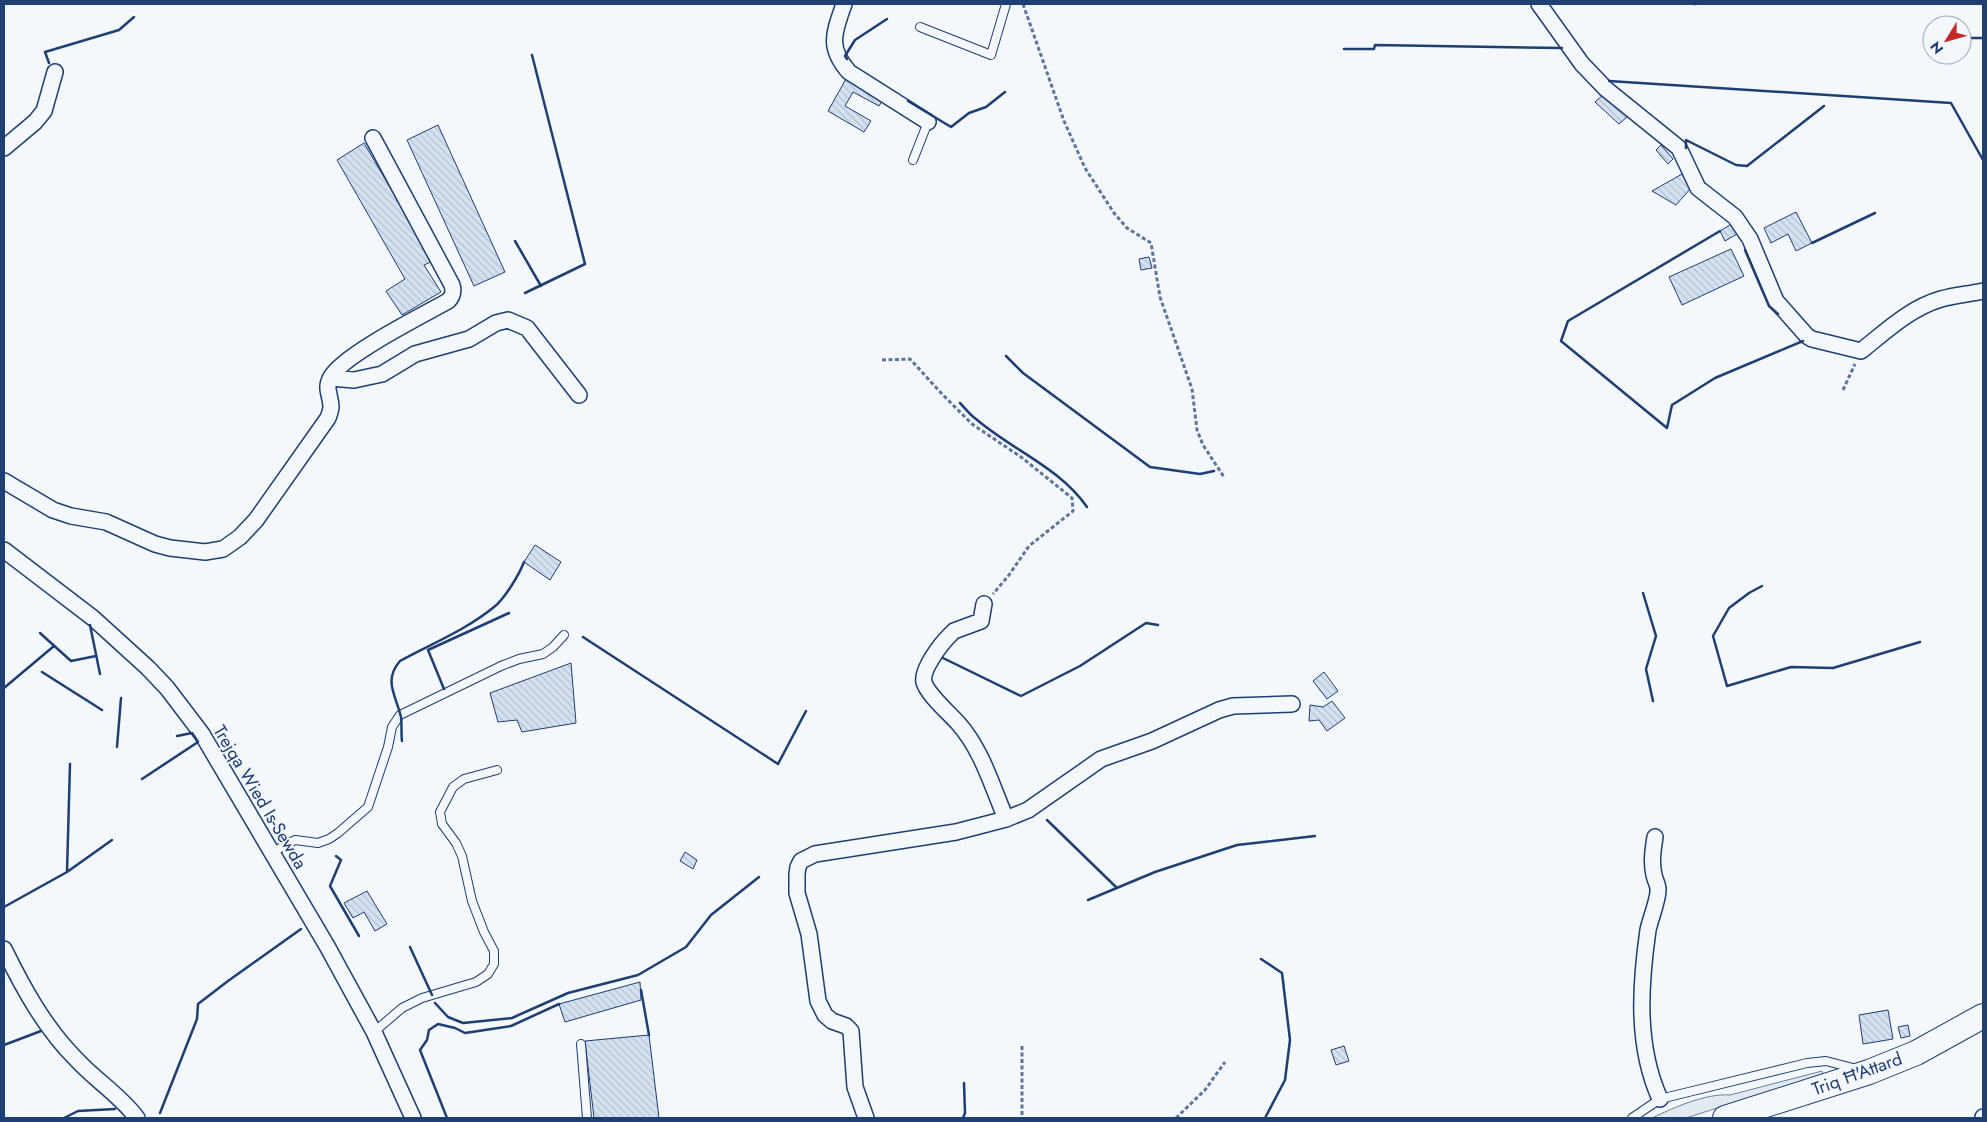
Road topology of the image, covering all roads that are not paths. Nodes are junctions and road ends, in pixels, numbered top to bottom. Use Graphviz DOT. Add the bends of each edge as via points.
graph roads {
  1 [pos="844,4"];
  2 [pos="1006,4"];
  3 [pos="1539,4"];
  4 [pos="920,27"];
  5 [pos="55,72"];
  6 [pos="928,122"];
  7 [pos="373,138"];
  8 [pos="4,148"];
  9 [pos="912,160"];
  10 [pos="1983,291"];
  11 [pos="331,378"];
  12 [pos="580,395"];
  13 [pos="4,482"];
  14 [pos="4,550"];
  15 [pos="984,604"];
  16 [pos="564,635"];
  17 [pos="1292,704"];
  18 [pos="496,770"];
  19 [pos="1006,819"];
  20 [pos="1655,837"];
  21 [pos="272,853"];
  22 [pos="4,949"];
  23 [pos="1983,1016"];
  24 [pos="374,1032"];
  25 [pos="581,1044"];
  26 [pos="1868,1072"];
  27 [pos="1660,1098"];
  28 [pos="137,1118"];
  29 [pos="413,1118"];
  30 [pos="587,1118"];
  31 [pos="866,1118"];
  32 [pos="1632,1118"];
  33 [pos="1725,1118"];
  1 -- 6 [label="street" via="834,48 840,61 849,72"];
  2 -- 4 [label="lane" via="991,55"];
  3 -- 10 [label="street" via="1582,64 1606,89 1679,148 1698,188 1735,217 1750,239 1776,301 1812,340 1861,351 1924,305"];
  5 -- 8 [label="street" via="44,111 36,122"];
  6 -- 9 [label="lane"];
  7 -- 11 [label="street" via="454,290 448,301 353,356"];
  11 -- 12 [label="street" via="354,380 382,374 415,354 469,339 508,320 527,328"];
  11 -- 13 [label="street" via="328,418 256,520 223,549 205,552 155,544 106,522 53,510"];
  14 -- 21 [label="street, Trejqa Wied Is-Sewda" via="93,618 167,688 202,734"];
  15 -- 19 [label="street" via="981,621 949,636 923,676 927,689 975,744"];
  16 -- 21 [label="lane" via="543,654 501,666 400,715 392,727 368,807 329,839 318,843 295,840"];
  17 -- 19 [label="street" via="1233,706 1219,710 1147,744 1101,759 1028,810"];
  18 -- 24 [label="lane" via="464,779 453,787 440,812 442,824 462,856 472,901 494,951 494,964 488,974 476,982 422,998 402,1008"];
  19 -- 31 [label="street" via="956,832 815,854 798,867 798,893 818,1001 825,1016 851,1031 855,1087"];
  20 -- 27 [label="street" via="1652,858 1658,890 1643,969 1642,1011 1646,1055"];
  21 -- 24 [label="street, Trejqa Wied Is-Sewda"];
  22 -- 28 [label="street" via="44,1021 76,1060"];
  23 -- 26 [label="main road, Triq Ħ'Attard" via="1916,1053"];
  24 -- 29 [label="street, Trejqa Wied Is-Sewda"];
  25 -- 30 [label="lane"];
  26 -- 27 [label="lane" via="1826,1061 1807,1063"];
  26 -- 33 [label="main road, Triq Ħ'Attard"];
  27 -- 32 [label="lane"];
}
